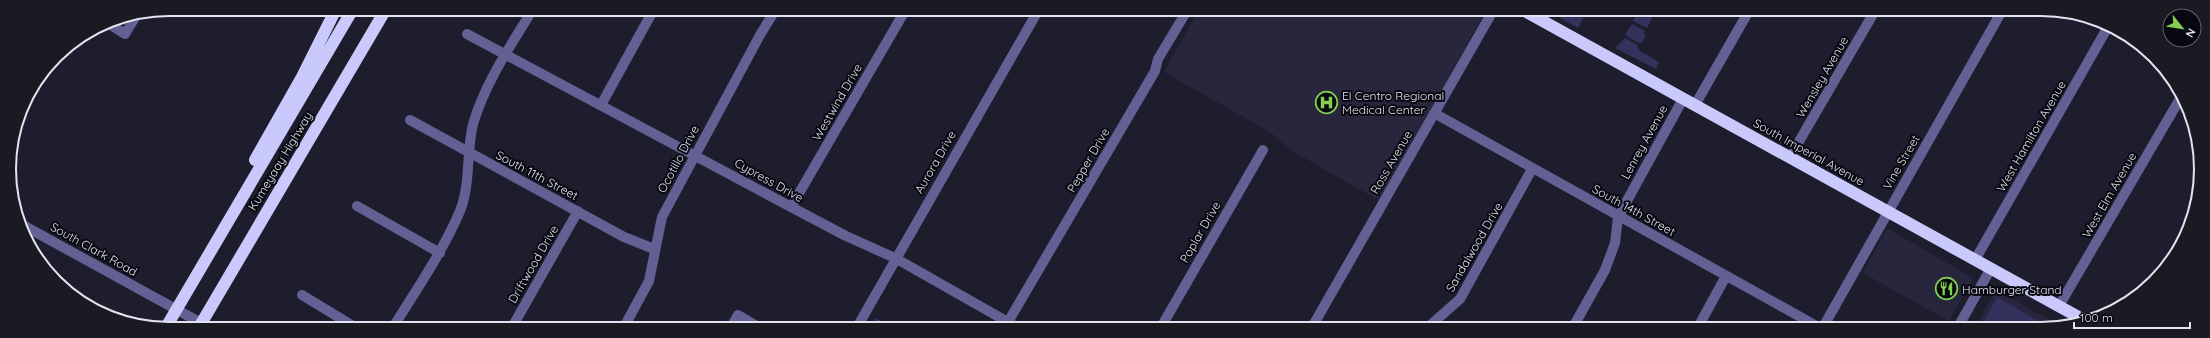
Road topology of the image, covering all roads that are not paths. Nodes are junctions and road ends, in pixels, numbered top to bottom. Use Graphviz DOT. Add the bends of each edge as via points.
graph roads {
  1 [pos="332,16"];
  2 [pos="349,16"];
  3 [pos="382,16"];
  4 [pos="529,16"];
  5 [pos="650,16"];
  6 [pos="772,16"];
  7 [pos="902,16"];
  8 [pos="1035,16"];
  9 [pos="1184,16"];
  10 [pos="1490,16"];
  11 [pos="1534,16"];
  12 [pos="1746,16"];
  13 [pos="1872,16"];
  14 [pos="1999,16"];
  15 [pos="133,20"];
  16 [pos="113,27"];
  17 [pos="2106,31"];
  18 [pos="466,34"];
  19 [pos="505,54"];
  20 [pos="1683,99"];
  21 [pos="2178,102"];
  22 [pos="601,105"];
  23 [pos="1695,105"];
  24 [pos="1434,114"];
  25 [pos="410,120"];
  26 [pos="1263,150"];
  27 [pos="470,153"];
  28 [pos="695,154"];
  29 [pos="1790,158"];
  30 [pos="1532,169"];
  31 [pos="246,192"];
  32 [pos="357,206"];
  33 [pos="791,207"];
  34 [pos="578,211"];
  35 [pos="1888,212"];
  36 [pos="1618,217"];
  37 [pos="28,228"];
  38 [pos="654,249"];
  39 [pos="440,253"];
  40 [pos="895,258"];
  41 [pos="1975,260"];
  42 [pos="1991,268"];
  43 [pos="1726,276"];
  44 [pos="302,295"];
  45 [pos="2059,306"];
  46 [pos="2079,317"];
  47 [pos="169,322"];
  48 [pos="199,322"];
  49 [pos="202,322"];
  50 [pos="346,322"];
  51 [pos="396,322"];
  52 [pos="515,322"];
  53 [pos="626,322"];
  54 [pos="734,322"];
  55 [pos="750,322"];
  56 [pos="860,322"];
  57 [pos="1008,322"];
  58 [pos="1164,322"];
  59 [pos="1315,322"];
  60 [pos="1434,322"];
  61 [pos="1576,322"];
  62 [pos="1701,322"];
  63 [pos="1809,322"];
  64 [pos="1826,322"];
  65 [pos="1961,322"];
  1 -- 31 [label="highway" via="302,77 254,162"];
  2 -- 31 [label="highway, Kumeyaay Highway"];
  3 -- 49 [label="highway, Kumeyaay Highway"];
  4 -- 19 [label="street"];
  5 -- 22 [label="street"];
  6 -- 28 [label="street, Ocotillo Drive"];
  7 -- 33 [label="street, Westwind Drive"];
  8 -- 40 [label="street, Aurora Drive"];
  9 -- 57 [label="street, Pepper Drive" via="1158,59 1154,72"];
  10 -- 24 [label="street, Ross Avenue"];
  11 -- 20 [label="highway, South Imperial Avenue"];
  12 -- 23 [label="street"];
  13 -- 29 [label="street, Wensley Avenue"];
  14 -- 35 [label="street, Vine Street"];
  15 -- 16 [label="street" via="125,34"];
  17 -- 41 [label="street, West Hamilton Avenue"];
  18 -- 19 [label="street, Cypress Drive"];
  19 -- 22 [label="street, Cypress Drive"];
  19 -- 27 [label="street" via="475,118 470,137"];
  20 -- 23 [label="highway, South Imperial Avenue"];
  20 -- 36 [label="street, Lenrey Avenue"];
  21 -- 45 [label="street, West Elm Avenue"];
  22 -- 28 [label="street, Cypress Drive"];
  23 -- 29 [label="highway, South Imperial Avenue"];
  24 -- 30 [label="street, South 14th Street"];
  24 -- 59 [label="street, Ross Avenue"];
  25 -- 27 [label="street, South 11th Street"];
  26 -- 58 [label="street, Poplar Drive"];
  27 -- 34 [label="street, South 11th Street"];
  27 -- 39 [label="street" via="463,199"];
  28 -- 33 [label="street, Cypress Drive"];
  28 -- 38 [label="street, Ocotillo Drive" via="662,217"];
  29 -- 35 [label="highway, South Imperial Avenue"];
  30 -- 36 [label="street, South 14th Street"];
  30 -- 60 [label="street, Sandalwood Drive" via="1460,299"];
  31 -- 47 [label="highway, Kumeyaay Highway"];
  32 -- 39 [label="street"];
  33 -- 40 [label="street, Cypress Drive"];
  34 -- 38 [label="street, South 11th Street" via="624,237"];
  34 -- 52 [label="street, Driftwood Drive"];
  35 -- 41 [label="highway, South Imperial Avenue"];
  35 -- 64 [label="street, Vine Street"];
  36 -- 43 [label="street, South 14th Street"];
  36 -- 61 [label="street, Lenrey Avenue" via="1615,243 1605,270"];
  37 -- 48 [label="street, South Clark Road"];
  38 -- 53 [label="street, Ocotillo Drive" via="649,281"];
  39 -- 51 [label="street"];
  40 -- 56 [label="street, Aurora Drive"];
  40 -- 57 [label="street, Cypress Drive"];
  41 -- 42 [label="highway, South Imperial Avenue"];
  42 -- 45 [label="highway, South Imperial Avenue"];
  42 -- 65 [label="street"];
  43 -- 62 [label="street"];
  43 -- 63 [label="street, South 14th Street"];
  44 -- 50 [label="street"];
  45 -- 46 [label="highway, South Imperial Avenue"];
  54 -- 55 [label="street" via="738,315"];
}
